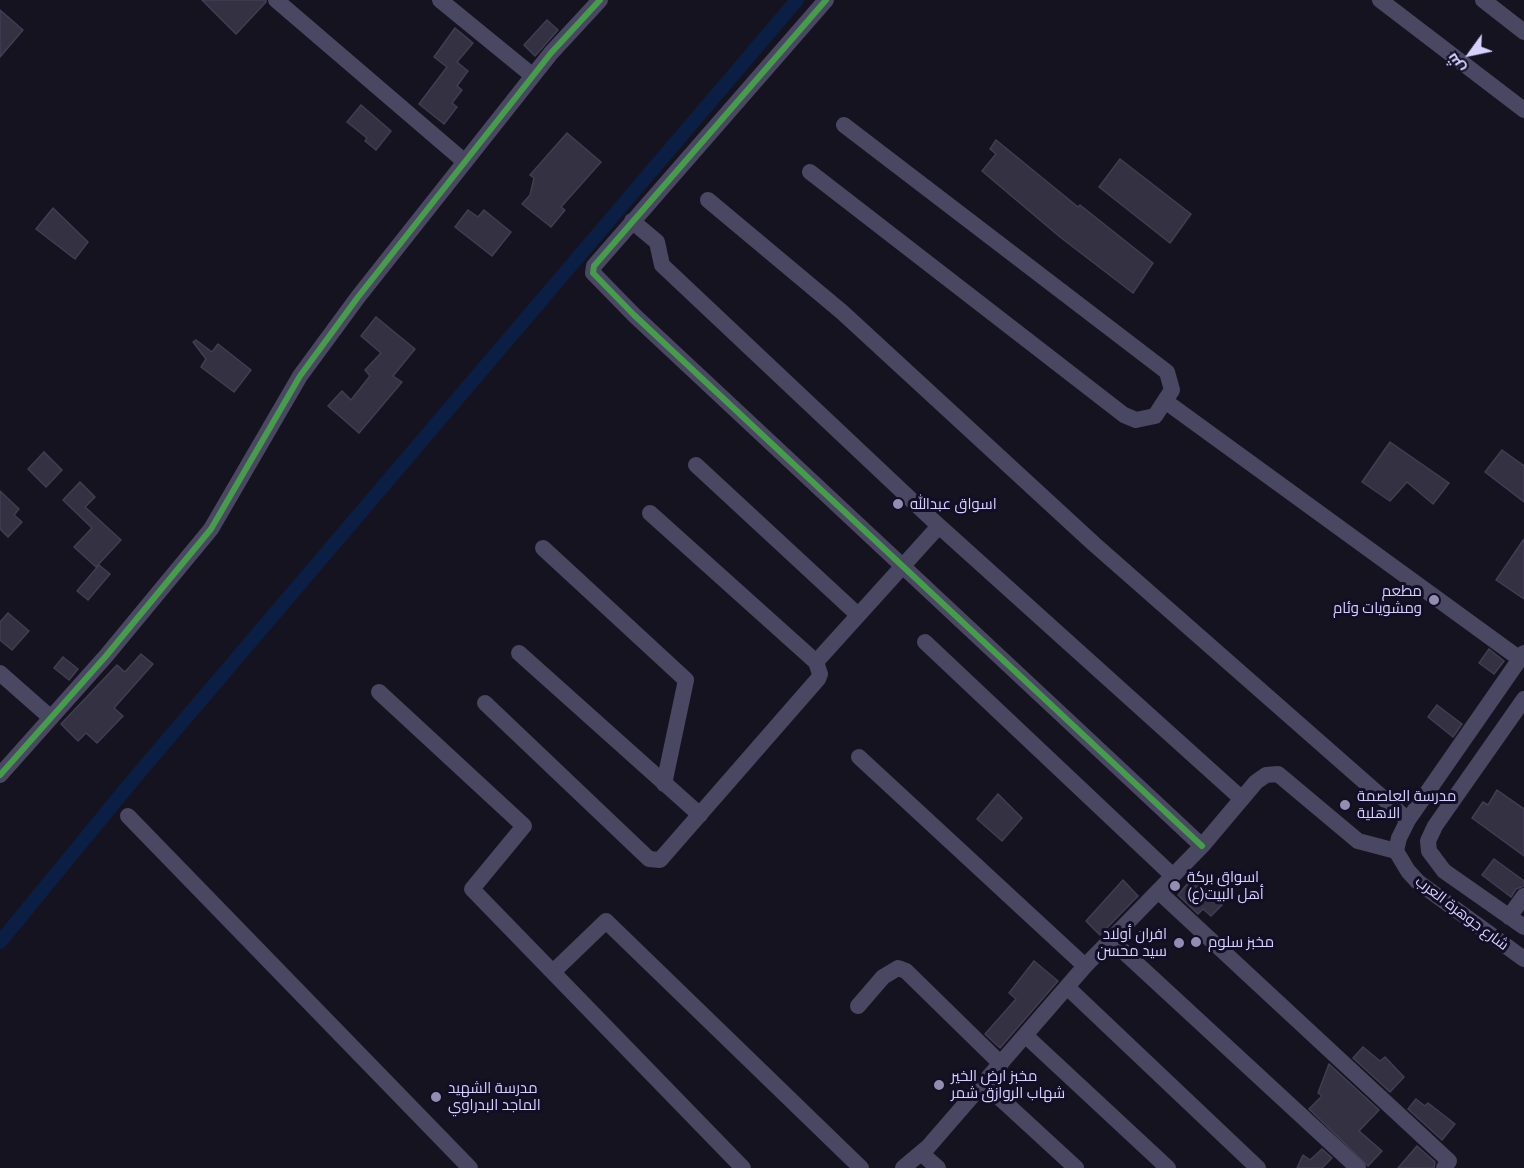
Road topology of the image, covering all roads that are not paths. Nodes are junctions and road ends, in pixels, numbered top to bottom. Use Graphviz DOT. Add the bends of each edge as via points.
graph roads {
  1 [pos="276,0"];
  2 [pos="440,0"];
  3 [pos="600,0"];
  4 [pos="826,0"];
  5 [pos="1380,0"];
  6 [pos="1483,0"];
  7 [pos="1524,32"];
  8 [pos="533,76"];
  9 [pos="1524,110"];
  10 [pos="844,125"];
  11 [pos="465,162"];
  12 [pos="810,172"];
  13 [pos="708,200"];
  14 [pos="632,221"];
  15 [pos="1165,401"];
  16 [pos="696,465"];
  17 [pos="650,513"];
  18 [pos="939,526"];
  19 [pos="543,548"];
  20 [pos="902,567"];
  21 [pos="858,615"];
  22 [pos="925,642"];
  23 [pos="519,653"];
  24 [pos="1522,656"];
  25 [pos="816,662"];
  26 [pos="0,674"];
  27 [pos="379,692"];
  28 [pos="1524,699"];
  29 [pos="485,703"];
  30 [pos="51,718"];
  31 [pos="859,757"];
  32 [pos="0,775"];
  33 [pos="664,784"];
  34 [pos="1242,799"];
  35 [pos="700,815"];
  36 [pos="128,816"];
  37 [pos="1408,820"];
  38 [pos="1202,846"];
  39 [pos="1396,851"];
  40 [pos="1173,876"];
  41 [pos="1158,891"];
  42 [pos="1524,896"];
  43 [pos="1509,917"];
  44 [pos="1524,927"];
  45 [pos="1110,939"];
  46 [pos="1524,959"];
  47 [pos="1085,966"];
  48 [pos="553,972"];
  49 [pos="1068,987"];
  50 [pos="858,1006"];
  51 [pos="1026,1036"];
  52 [pos="1001,1064"];
  53 [pos="988,1087"];
  54 [pos="921,1153"];
  55 [pos="470,1168"];
  56 [pos="743,1168"];
  57 [pos="861,1168"];
  58 [pos="903,1168"];
  59 [pos="938,1168"];
  60 [pos="1076,1168"];
  61 [pos="1168,1168"];
  62 [pos="1258,1168"];
  63 [pos="1359,1168"];
  64 [pos="1444,1168"];
  1 -- 11 [label="street"];
  2 -- 8 [label="street"];
  3 -- 8 [label="street"];
  4 -- 14 [label="street"];
  5 -- 9 [label="street"];
  6 -- 7 [label="street"];
  8 -- 11 [label="street"];
  10 -- 15 [label="street" via="1156,362 1172,380 1172,390"];
  11 -- 30 [label="street" via="300,376 211,529"];
  12 -- 15 [label="street" via="1124,415 1146,420 1155,416"];
  13 -- 37 [label="street" via="842,312 1094,544"];
  14 -- 18 [label="street" via="657,242 662,265"];
  14 -- 20 [label="street" via="594,266 597,280"];
  15 -- 24 [label="street"];
  16 -- 21 [label="street"];
  17 -- 25 [label="street"];
  18 -- 20 [label="street"];
  18 -- 34 [label="street"];
  19 -- 33 [label="street" via="686,680"];
  20 -- 21 [label="street"];
  20 -- 38 [label="street"];
  21 -- 25 [label="street"];
  22 -- 40 [label="street"];
  23 -- 33 [label="street"];
  24 -- 37 [label="street"];
  25 -- 35 [label="street" via="818,679"];
  26 -- 30 [label="street"];
  27 -- 48 [label="street" via="524,826 472,889"];
  28 -- 43 [label="street, شارع جوهرة العرب" via="1428,841 1429,851 1444,871"];
  29 -- 35 [label="street" via="649,859 660,860 665,856"];
  30 -- 32 [label="street"];
  31 -- 47 [label="street"];
  33 -- 35 [label="street"];
  34 -- 38 [label="street"];
  34 -- 39 [label="street" via="1266,775 1278,774 1358,841"];
  36 -- 55 [label="street"];
  37 -- 39 [label="street"];
  38 -- 40 [label="street"];
  39 -- 46 [label="street, شارع جوهرة العرب" via="1419,882"];
  40 -- 41 [label="street"];
  41 -- 45 [label="street"];
  41 -- 64 [label="street" via="1449,1161"];
  42 -- 43 [label="street"];
  43 -- 44 [label="street, شارع جوهرة العرب"];
  45 -- 47 [label="street"];
  45 -- 63 [label="street"];
  47 -- 49 [label="street"];
  48 -- 56 [label="street"];
  48 -- 57 [label="street" via="606,921"];
  49 -- 51 [label="street"];
  49 -- 62 [label="street"];
  50 -- 52 [label="street" via="890,970 906,971"];
  51 -- 52 [label="street"];
  51 -- 61 [label="street"];
  52 -- 54 [label="street"];
  53 -- 60 [label="street"];
  54 -- 58 [label="street"];
  54 -- 59 [label="street"];
}
